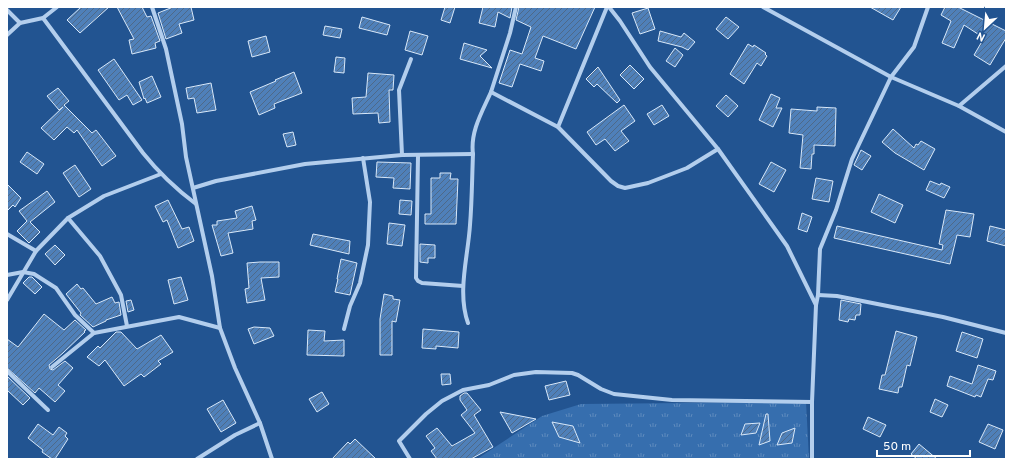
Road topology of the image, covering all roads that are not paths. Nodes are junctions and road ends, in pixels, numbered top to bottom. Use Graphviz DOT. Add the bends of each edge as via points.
graph roads {
  1 [pos="57,7"];
  2 [pos="152,7"];
  3 [pos="516,7"];
  4 [pos="608,7"];
  5 [pos="763,7"];
  6 [pos="928,7"];
  7 [pos="7,10"];
  8 [pos="43,18"];
  9 [pos="20,23"];
  10 [pos="7,35"];
  11 [pos="411,58"];
  12 [pos="1006,66"];
  13 [pos="891,77"];
  14 [pos="491,92"];
  15 [pos="959,106"];
  16 [pos="558,126"];
  17 [pos="1006,132"];
  18 [pos="718,149"];
  19 [pos="473,154"];
  20 [pos="402,155"];
  21 [pos="418,156"];
  22 [pos="363,158"];
  23 [pos="160,174"];
  24 [pos="192,188"];
  25 [pos="196,204"];
  26 [pos="68,218"];
  27 [pos="7,234"];
  28 [pos="36,251"];
  29 [pos="24,272"];
  30 [pos="7,275"];
  31 [pos="463,286"];
  32 [pos="818,295"];
  33 [pos="7,300"];
  34 [pos="816,305"];
  35 [pos="468,323"];
  36 [pos="127,326"];
  37 [pos="220,328"];
  38 [pos="344,329"];
  39 [pos="94,333"];
  40 [pos="1006,333"];
  41 [pos="52,367"];
  42 [pos="7,371"];
  43 [pos="812,402"];
  44 [pos="48,410"];
  45 [pos="260,423"];
  46 [pos="197,459"];
  47 [pos="272,459"];
  48 [pos="410,459"];
  49 [pos="812,459"];
  1 -- 8 [label="street"];
  2 -- 24 [label="street" via="166,49"];
  3 -- 14 [label="street"];
  4 -- 16 [label="street"];
  4 -- 18 [label="street" via="620,20 650,67"];
  5 -- 13 [label="street"];
  6 -- 13 [label="street" via="914,47"];
  7 -- 9 [label="street"];
  8 -- 9 [label="street"];
  8 -- 23 [label="street"];
  9 -- 10 [label="street"];
  11 -- 20 [label="street" via="399,90"];
  12 -- 15 [label="street"];
  13 -- 15 [label="street"];
  13 -- 32 [label="street" via="852,159 836,210 823,239 820,249"];
  14 -- 16 [label="street"];
  14 -- 19 [label="street" via="472,140"];
  15 -- 17 [label="street"];
  16 -- 18 [label="street" via="611,181 625,188 648,183 687,168"];
  18 -- 34 [label="street" via="787,246"];
  19 -- 21 [label="street"];
  19 -- 31 [label="street" via="470,224"];
  20 -- 21 [label="street"];
  20 -- 22 [label="street"];
  21 -- 31 [label="street" via="416,278 422,283"];
  22 -- 24 [label="street" via="305,164"];
  22 -- 38 [label="street" via="370,202 368,245 360,283"];
  23 -- 25 [label="street"];
  23 -- 26 [label="street" via="104,196"];
  24 -- 25 [label="street"];
  25 -- 37 [label="street" via="212,276"];
  26 -- 28 [label="street"];
  26 -- 36 [label="street" via="100,256 120,295"];
  27 -- 28 [label="street"];
  28 -- 29 [label="street"];
  29 -- 30 [label="street"];
  29 -- 33 [label="street"];
  29 -- 39 [label="street" via="34,274 56,288 75,315"];
  31 -- 35 [label="street"];
  32 -- 34 [label="street"];
  32 -- 40 [label="street" via="837,296 942,317"];
  34 -- 43 [label="street"];
  36 -- 37 [label="street" via="179,317"];
  36 -- 39 [label="street"];
  37 -- 45 [label="street"];
  39 -- 41 [label="street"];
  42 -- 44 [label="street"];
  43 -- 48 [label="street" via="672,400 607,392 572,373 536,372 514,375 489,385 463,390 442,401 399,441"];
  43 -- 49 [label="street"];
  45 -- 46 [label="street"];
  45 -- 47 [label="street"];
}
